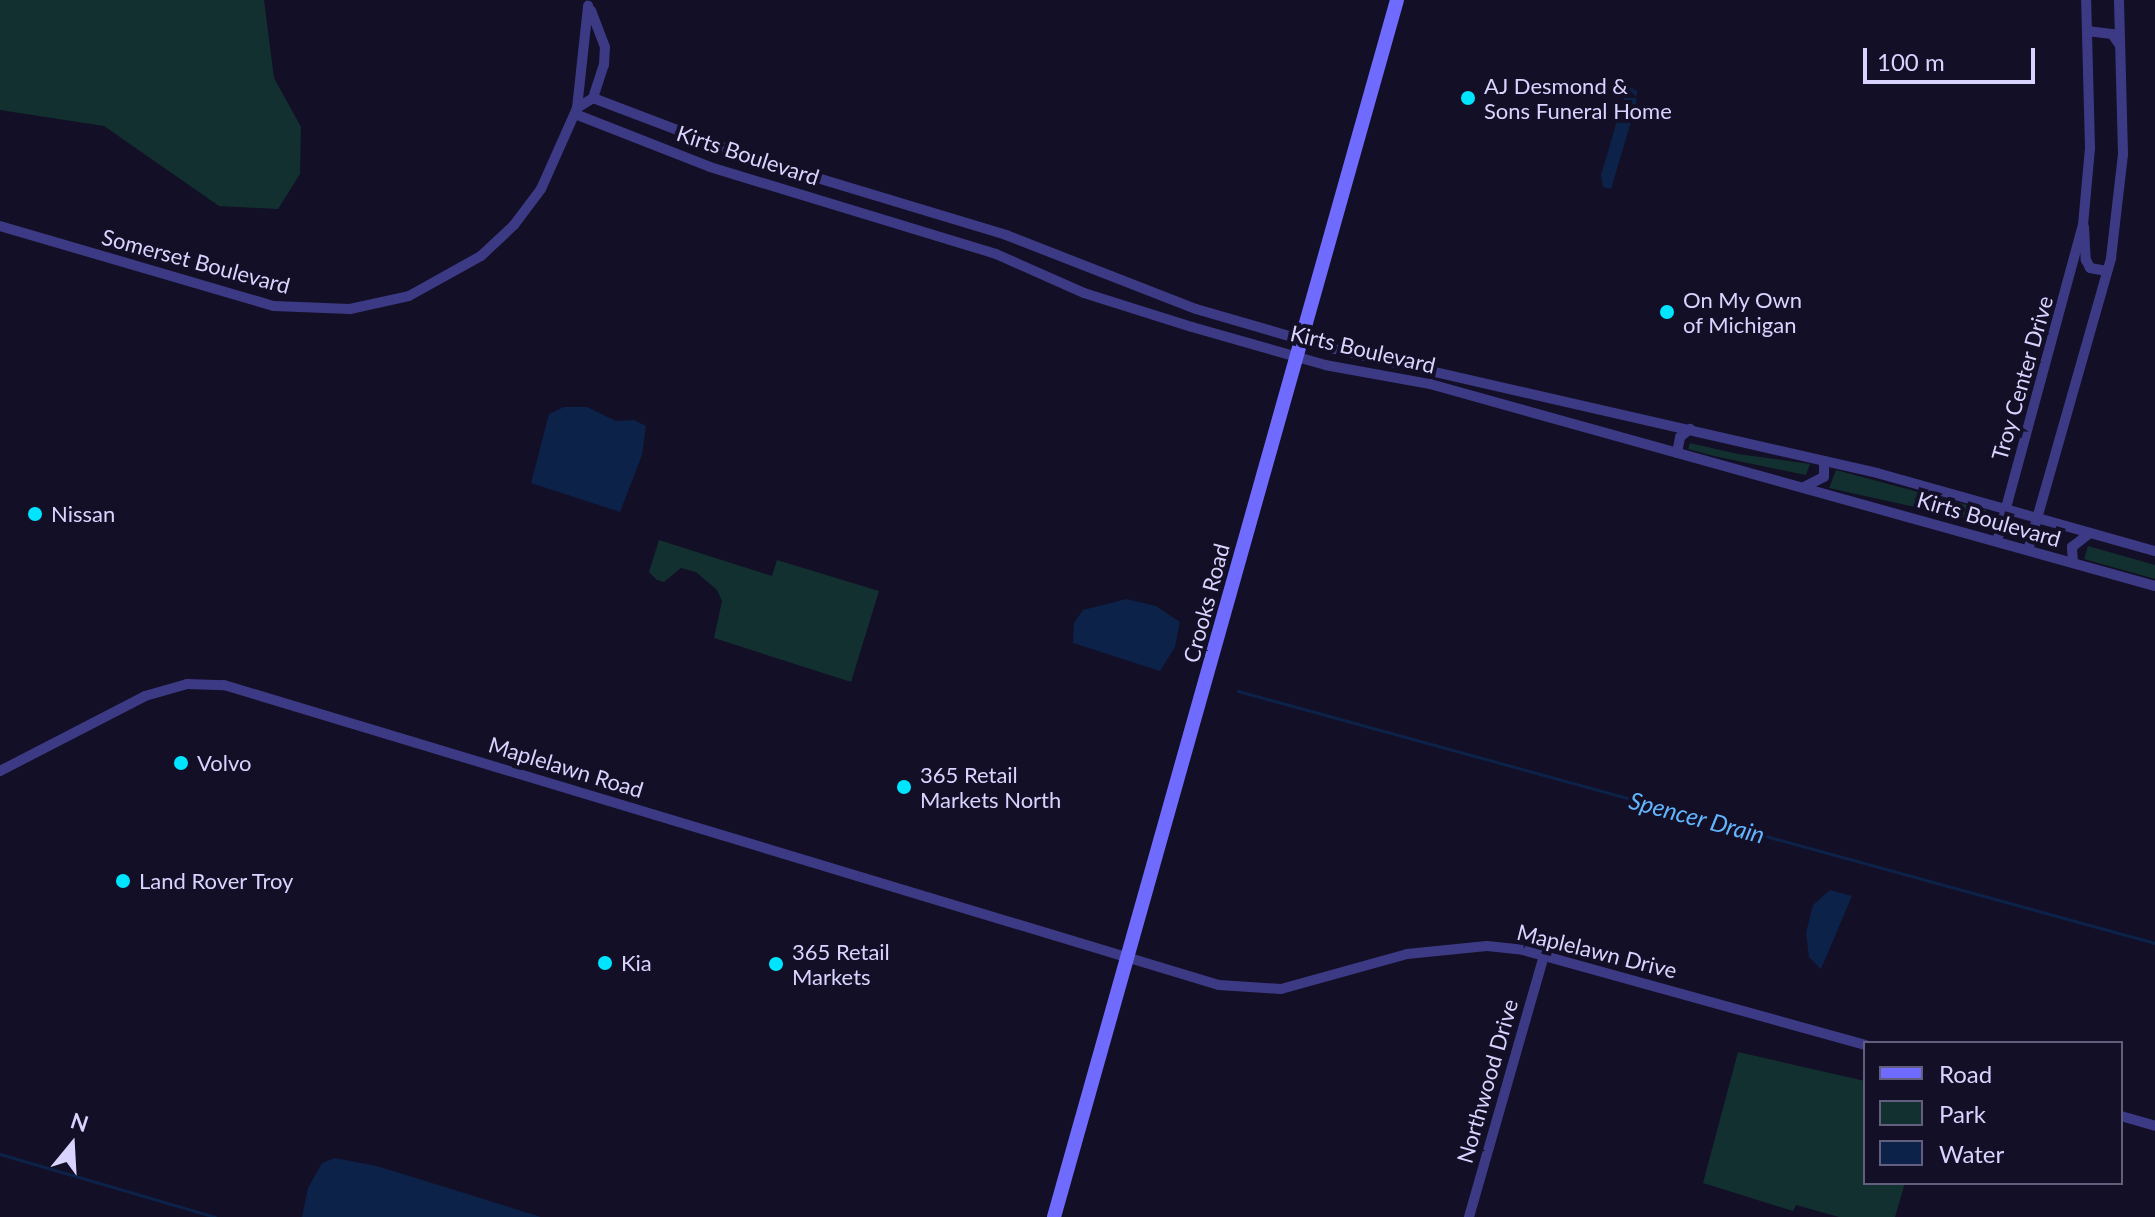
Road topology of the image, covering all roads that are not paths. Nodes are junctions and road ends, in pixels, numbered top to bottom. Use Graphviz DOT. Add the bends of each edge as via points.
graph roads {
  1 [pos="1397,0"];
  2 [pos="2086,0"];
  3 [pos="2119,0"];
  4 [pos="587,3"];
  5 [pos="2087,31"];
  6 [pos="2120,45"];
  7 [pos="593,98"];
  8 [pos="576,111"];
  9 [pos="2083,225"];
  10 [pos="0,226"];
  11 [pos="2107,271"];
  12 [pos="1303,340"];
  13 [pos="1298,357"];
  14 [pos="1690,429"];
  15 [pos="1677,453"];
  16 [pos="1824,461"];
  17 [pos="1802,488"];
  18 [pos="2006,509"];
  19 [pos="2037,518"];
  20 [pos="2090,533"];
  21 [pos="1997,541"];
  22 [pos="2028,550"];
  23 [pos="2155,551"];
  24 [pos="2073,563"];
  25 [pos="2155,586"];
  26 [pos="0,771"];
  27 [pos="1544,956"];
  28 [pos="1129,961"];
  29 [pos="1863,1044"];
  30 [pos="2123,1117"];
  31 [pos="2155,1126"];
  32 [pos="1054,1217"];
  33 [pos="1469,1217"];
  1 -- 12 [label="main road, Crooks Road"];
  2 -- 5 [label="street, Troy Center Drive"];
  3 -- 6 [label="street"];
  4 -- 7 [label="street" via="605,47"];
  4 -- 8 [label="street, Somerset Boulevard"];
  5 -- 6 [label="street" via="2112,34"];
  5 -- 9 [label="street, Troy Center Drive" via="2090,148"];
  6 -- 11 [label="street" via="2123,154"];
  7 -- 8 [label="street"];
  7 -- 12 [label="street, Kirts Boulevard" via="748,157 1006,235 1162,298"];
  8 -- 10 [label="street, Somerset Boulevard" via="541,189 498,242 430,287 371,306 274,306"];
  8 -- 13 [label="street, Kirts Boulevard" via="710,167 996,254 1084,293"];
  9 -- 11 [label="street, Troy Center Drive" via="2090,268"];
  9 -- 18 [label="street, Troy Center Drive"];
  11 -- 19 [label="street"];
  12 -- 13 [label="main road, Crooks Road"];
  12 -- 14 [label="street, Kirts Boulevard"];
  13 -- 15 [label="street, Kirts Boulevard" via="1430,384"];
  13 -- 28 [label="main road, Crooks Road"];
  14 -- 15 [label="street" via="1680,437"];
  14 -- 16 [label="street, Kirts Boulevard"];
  15 -- 17 [label="street, Kirts Boulevard"];
  16 -- 17 [label="street" via="1820,482"];
  16 -- 18 [label="street, Kirts Boulevard"];
  17 -- 21 [label="street, Kirts Boulevard"];
  18 -- 19 [label="street, Kirts Boulevard"];
  18 -- 21 [label="street, Troy Center Drive"];
  19 -- 20 [label="street, Kirts Boulevard"];
  19 -- 22 [label="street"];
  20 -- 23 [label="street, Kirts Boulevard"];
  20 -- 24 [label="street" via="2072,547"];
  21 -- 22 [label="street, Kirts Boulevard"];
  22 -- 24 [label="street, Kirts Boulevard"];
  24 -- 25 [label="street, Kirts Boulevard"];
  26 -- 28 [label="street, Maplelawn Road" via="145,696 187,684 224,685"];
  27 -- 28 [label="street, Maplelawn Drive" via="1505,947 1447,947 1270,990 1219,985"];
  27 -- 29 [label="street, Maplelawn Drive"];
  27 -- 33 [label="street, Northwood Drive"];
  28 -- 32 [label="main road, Crooks Road"];
  30 -- 31 [label="street"];
}
